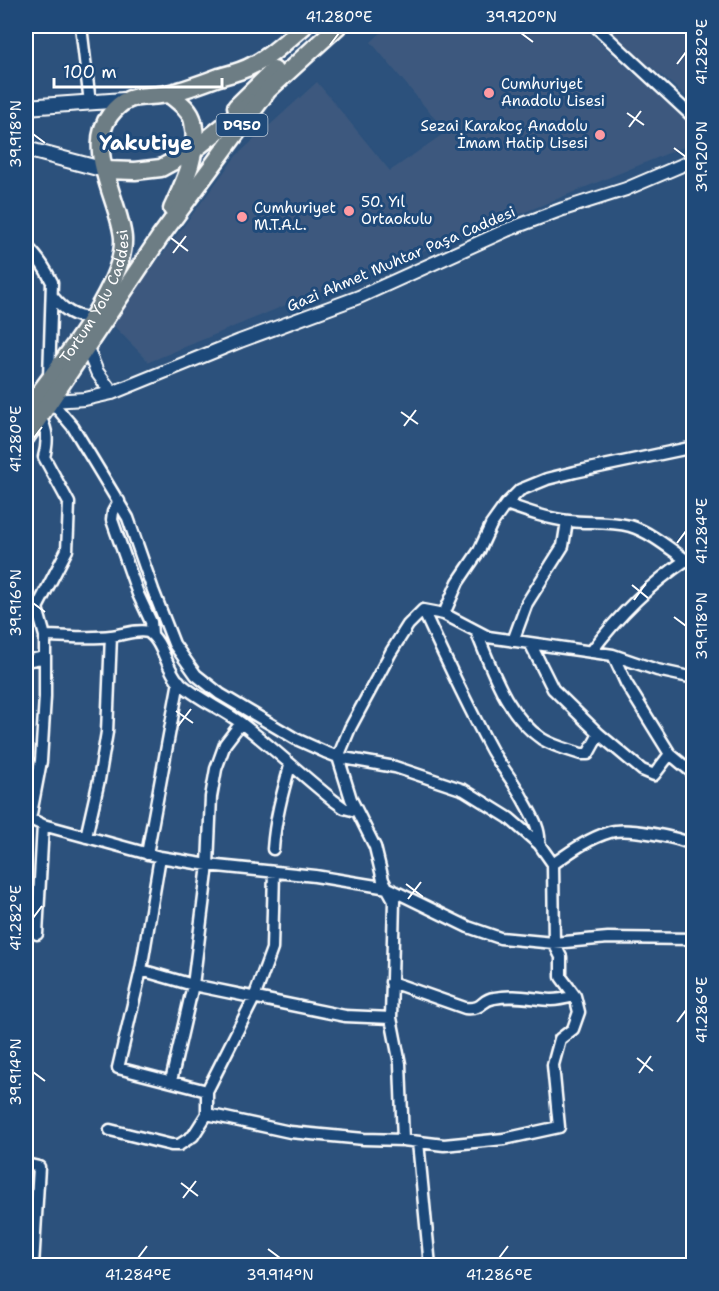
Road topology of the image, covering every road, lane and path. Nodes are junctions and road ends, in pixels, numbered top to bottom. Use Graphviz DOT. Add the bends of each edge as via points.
graph roads {
  1 [pos="81,26"];
  2 [pos="304,26"];
  3 [pos="323,26"];
  4 [pos="338,26"];
  5 [pos="595,26"];
  6 [pos="268,90"];
  7 [pos="169,94"];
  8 [pos="124,100"];
  9 [pos="90,103"];
  10 [pos="26,107"];
  11 [pos="693,118"];
  12 [pos="26,149"];
  13 [pos="194,150"];
  14 [pos="693,160"];
  15 [pos="105,170"];
  16 [pos="160,237"];
  17 [pos="26,246"];
  18 [pos="52,297"];
  19 [pos="91,318"];
  20 [pos="87,348"];
  21 [pos="49,378"];
  22 [pos="112,393"];
  23 [pos="51,401"];
  24 [pos="33,414"];
  25 [pos="26,437"];
  26 [pos="693,447"];
  27 [pos="119,501"];
  28 [pos="506,504"];
  29 [pos="567,521"];
  30 [pos="690,561"];
  31 [pos="423,610"];
  32 [pos="444,614"];
  33 [pos="476,631"];
  34 [pos="152,634"];
  35 [pos="45,636"];
  36 [pos="111,636"];
  37 [pos="513,641"];
  38 [pos="530,643"];
  39 [pos="591,652"];
  40 [pos="613,655"];
  41 [pos="45,657"];
  42 [pos="26,661"];
  43 [pos="693,678"];
  44 [pos="179,681"];
  45 [pos="241,723"];
  46 [pos="599,734"];
  47 [pos="670,754"];
  48 [pos="338,757"];
  49 [pos="290,766"];
  50 [pos="693,774"];
  51 [pos="356,811"];
  52 [pos="28,818"];
  53 [pos="43,825"];
  54 [pos="86,837"];
  55 [pos="539,844"];
  56 [pos="693,845"];
  57 [pos="273,849"];
  58 [pos="147,854"];
  59 [pos="160,857"];
  60 [pos="553,864"];
  61 [pos="208,865"];
  62 [pos="274,872"];
  63 [pos="388,888"];
  64 [pos="37,934"];
  65 [pos="693,939"];
  66 [pos="554,943"];
  67 [pos="141,970"];
  68 [pos="391,982"];
  69 [pos="193,984"];
  70 [pos="575,996"];
  71 [pos="254,998"];
  72 [pos="391,1018"];
  73 [pos="171,1081"];
  74 [pos="207,1090"];
  75 [pos="207,1114"];
  76 [pos="110,1130"];
  77 [pos="403,1140"];
  78 [pos="418,1142"];
  79 [pos="26,1164"];
  80 [pos="33,1266"];
  81 [pos="430,1266"];
  1 -- 9 [label="street"];
  2 -- 7 [label="highway" via="254,65"];
  3 -- 13 [label="highway"];
  4 -- 6 [label="highway, Tortum Yolu Caddesi / D950"];
  5 -- 11 [label="street"];
  6 -- 13 [label="highway, Tortum Yolu Caddesi"];
  6 -- 16 [label="highway, Tortum Yolu Caddesi / D950"];
  7 -- 8 [label="highway"];
  7 -- 13 [label="highway, Tortum Yolu Caddesi" via="193,121"];
  8 -- 9 [label="main road"];
  8 -- 15 [label="highway, Tortum Yolu Caddesi" via="102,126"];
  9 -- 10 [label="main road"];
  12 -- 15 [label="main road"];
  13 -- 15 [label="highway, Tortum Yolu Caddesi" via="161,168"];
  13 -- 16 [label="highway, Tortum Yolu Caddesi"];
  14 -- 22 [label="street, Gazi Ahmet Muhtar Paşa Caddesi" via="626,189 507,230 359,297"];
  15 -- 19 [label="highway, Tortum Yolu Caddesi" via="123,238 121,262 108,293"];
  16 -- 20 [label="highway, Tortum Yolu Caddesi"];
  17 -- 18 [label="street" via="45,268 52,282"];
  18 -- 19 [label="street" via="68,312"];
  18 -- 21 [label="street"];
  19 -- 21 [label="highway, Tortum Yolu Caddesi"];
  20 -- 22 [label="street"];
  20 -- 23 [label="highway, Tortum Yolu Caddesi"];
  21 -- 24 [label="highway, Tortum Yolu Caddesi"];
  22 -- 23 [label="street, Gazi Ahmet Muhtar Paşa Caddesi"];
  23 -- 24 [label="highway, Tortum Yolu Caddesi"];
  23 -- 27 [label="street" via="73,427"];
  24 -- 25 [label="highway, Tortum Yolu Caddesi"];
  24 -- 35 [label="street" via="46,428 48,443 44,457 69,503 67,550 37,608"];
  26 -- 28 [label="street" via="547,479 520,490"];
  27 -- 34 [label="street" via="112,520 151,622"];
  27 -- 48 [label="street" via="174,644 196,675 220,694 288,734"];
  28 -- 29 [label="street"];
  28 -- 32 [label="street" via="458,582"];
  29 -- 30 [label="street" via="629,526"];
  29 -- 37 [label="street" via="563,546 527,603"];
  30 -- 39 [label="street" via="657,580 630,604"];
  31 -- 32 [label="street"];
  31 -- 48 [label="street" via="408,624 391,652"];
  31 -- 55 [label="street" via="469,708 537,826"];
  32 -- 33 [label="street"];
  33 -- 37 [label="street"];
  33 -- 46 [label="street" via="500,688 521,721 543,739 582,754 588,754"];
  34 -- 36 [label="street" via="144,631"];
  34 -- 44 [label="street"];
  35 -- 36 [label="street"];
  35 -- 41 [label="street"];
  36 -- 54 [label="street" via="107,732"];
  37 -- 38 [label="street"];
  38 -- 39 [label="street"];
  38 -- 46 [label="street" via="553,689"];
  39 -- 40 [label="street"];
  40 -- 43 [label="street"];
  40 -- 47 [label="street"];
  41 -- 42 [label="street"];
  41 -- 52 [label="street" via="41,761"];
  44 -- 45 [label="street"];
  44 -- 58 [label="street"];
  45 -- 49 [label="street"];
  45 -- 61 [label="street" via="225,744 216,769"];
  46 -- 47 [label="street" via="642,770 654,775"];
  47 -- 50 [label="street"];
  48 -- 51 [label="street"];
  48 -- 55 [label="street" via="395,767 464,790 509,818"];
  49 -- 51 [label="street" via="333,800"];
  49 -- 57 [label="street" via="279,801"];
  51 -- 63 [label="street" via="375,848 382,880"];
  52 -- 53 [label="street"];
  53 -- 54 [label="street"];
  53 -- 64 [label="street"];
  54 -- 58 [label="street"];
  55 -- 60 [label="street"];
  56 -- 60 [label="street" via="641,832 612,831"];
  58 -- 59 [label="street"];
  59 -- 61 [label="street"];
  59 -- 67 [label="street"];
  60 -- 66 [label="street"];
  61 -- 62 [label="street"];
  61 -- 69 [label="street"];
  62 -- 63 [label="street"];
  62 -- 71 [label="street" via="272,949"];
  63 -- 66 [label="street" via="450,919 500,938"];
  63 -- 68 [label="street" via="394,900"];
  65 -- 66 [label="street" via="608,938"];
  66 -- 70 [label="street" via="561,957 561,977"];
  67 -- 69 [label="street"];
  67 -- 73 [label="street" via="118,1068"];
  68 -- 70 [label="street" via="472,1009 492,998 555,1000"];
  68 -- 72 [label="street"];
  69 -- 71 [label="street"];
  69 -- 73 [label="street"];
  70 -- 78 [label="street" via="579,1012 573,1029 560,1039 553,1065 559,1127 504,1139 444,1145"];
  71 -- 72 [label="street" via="345,1016"];
  71 -- 74 [label="street"];
  72 -- 77 [label="street" via="400,1064"];
  73 -- 74 [label="street"];
  74 -- 75 [label="street"];
  75 -- 76 [label="street" via="193,1136 179,1145"];
  75 -- 77 [label="street" via="290,1131"];
  77 -- 78 [label="street"];
  78 -- 81 [label="street"];
  79 -- 80 [label="street" via="39,1167"];
}
